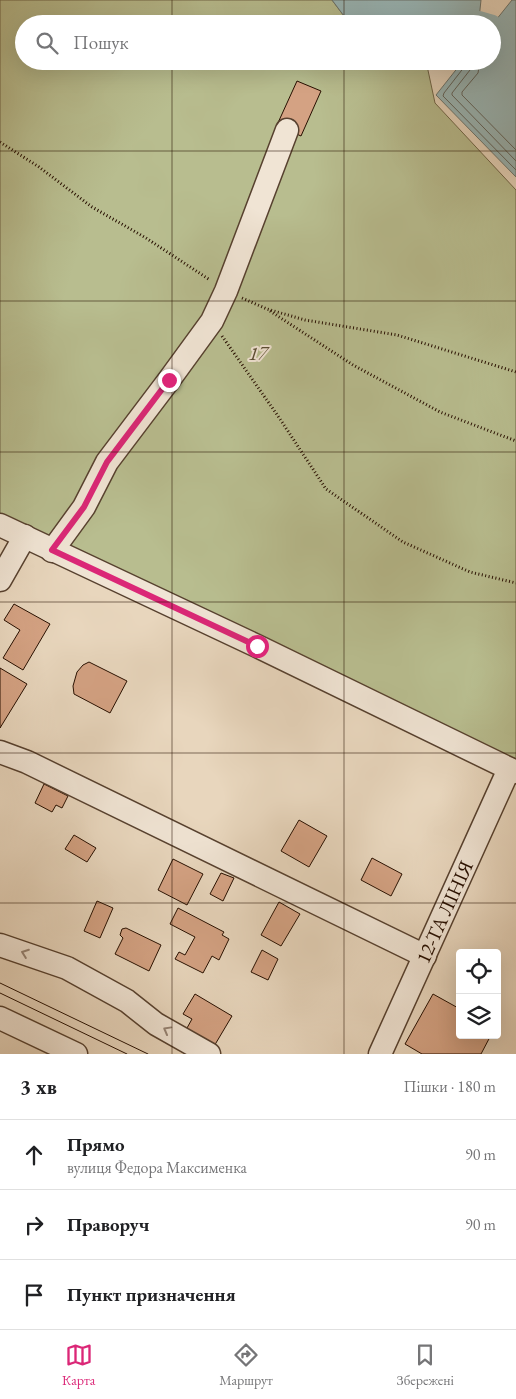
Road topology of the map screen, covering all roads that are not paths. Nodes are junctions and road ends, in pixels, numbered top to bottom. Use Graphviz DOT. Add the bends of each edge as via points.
graph roads {
  1 [pos="288,130"];
  2 [pos="0,525"];
  3 [pos="24,536"];
  4 [pos="52,550"];
  5 [pos="0,580"];
  6 [pos="0,752"];
  7 [pos="513,770"];
  8 [pos="0,945"];
  9 [pos="424,956"];
  10 [pos="0,1018"];
  11 [pos="76,1054"];
  12 [pos="209,1054"];
  13 [pos="380,1054"];
  1 -- 4 [label="street" via="212,321 107,462 84,507"];
  2 -- 3 [label="street"];
  3 -- 4 [label="street"];
  3 -- 5 [label="street"];
  4 -- 7 [label="street"];
  6 -- 9 [label="street" via="28,762"];
  7 -- 9 [label="street, 12-ТА ЛІНІЯ"];
  12 -- 8 [label="street, one-way" via="156,1024 127,1001 67,968"];
  9 -- 13 [label="street, 12-ТА ЛІНІЯ"];
  10 -- 11 [label="street"];
}
